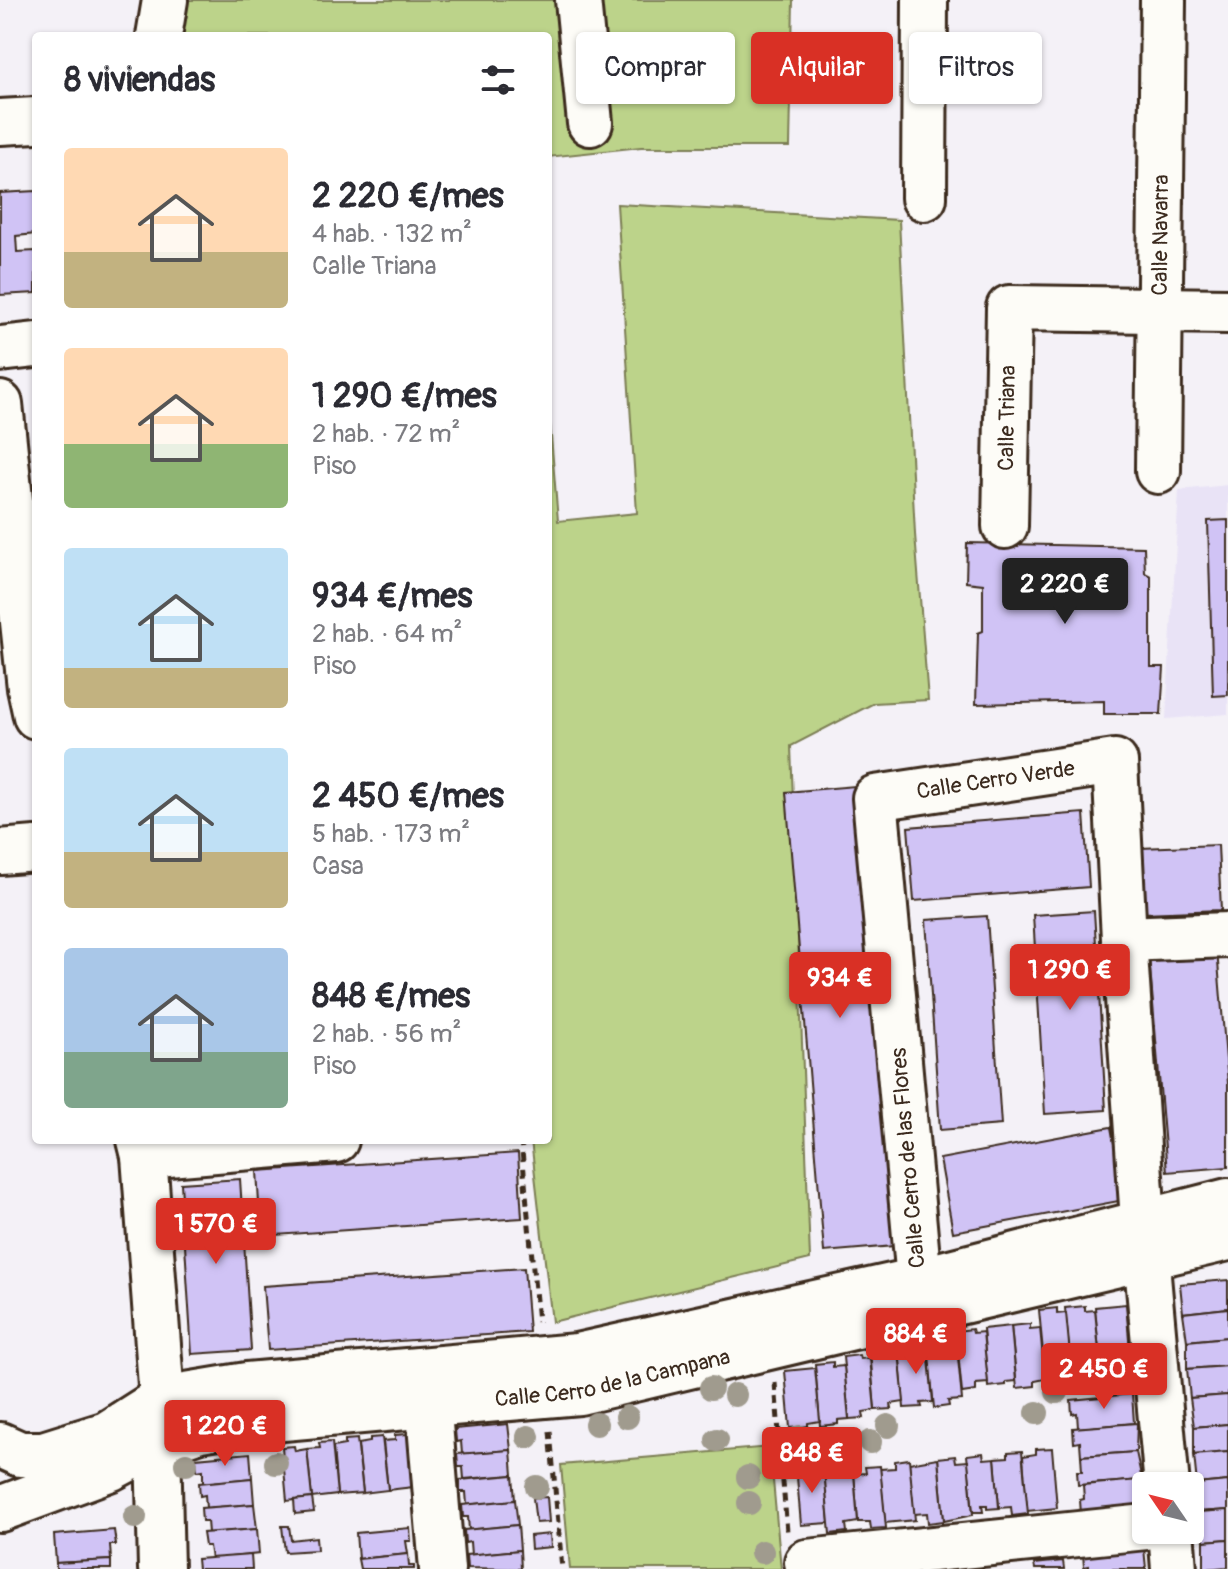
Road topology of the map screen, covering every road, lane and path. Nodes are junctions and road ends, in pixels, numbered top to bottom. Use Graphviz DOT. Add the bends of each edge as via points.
graph roads {
  1 [pos="165,0"];
  2 [pos="578,0"];
  3 [pos="925,0"];
  4 [pos="1163,0"];
  5 [pos="160,32"];
  6 [pos="590,123"];
  7 [pos="924,198"];
  8 [pos="1159,310"];
  9 [pos="1228,311"];
  10 [pos="32,345"];
  11 [pos="0,349"];
  12 [pos="0,404"];
  13 [pos="1158,471"];
  14 [pos="1005,526"];
  15 [pos="32,680"];
  16 [pos="875,798"];
  17 [pos="32,849"];
  18 [pos="0,852"];
  19 [pos="1228,935"];
  20 [pos="1124,939"];
  21 [pos="239,1144"];
  22 [pos="521,1144"];
  23 [pos="142,1148"];
  24 [pos="1228,1201"];
  25 [pos="1146,1238"];
  26 [pos="1228,1238"];
  27 [pos="919,1280"];
  28 [pos="772,1344"];
  29 [pos="544,1377"];
  30 [pos="426,1387"];
  31 [pos="162,1399"];
  32 [pos="158,1443"];
  33 [pos="0,1445"];
  34 [pos="43,1454"];
  35 [pos="1166,1472"];
  36 [pos="0,1474"];
  37 [pos="0,1509"];
  38 [pos="1132,1528"];
  39 [pos="1172,1544"];
  40 [pos="797,1547"];
  41 [pos="161,1569"];
  42 [pos="442,1569"];
  43 [pos="562,1569"];
  44 [pos="1174,1569"];
  1 -- 5 [label="street"];
  2 -- 6 [label="street"];
  3 -- 7 [label="street"];
  4 -- 8 [label="street, Calle Navarra"];
  8 -- 9 [label="street"];
  8 -- 13 [label="street, Calle Navarra"];
  8 -- 14 [label="street, Calle Triana" via="1009,308"];
  10 -- 11 [label="street"];
  12 -- 15 [label="street"];
  16 -- 20 [label="street, Calle Cerro Verde" via="1115,762"];
  16 -- 27 [label="street, Calle Cerro de las Flores"];
  17 -- 18 [label="street"];
  19 -- 20 [label="street"];
  20 -- 25 [label="street"];
  21 -- 23 [label="street"];
  22 -- 29 [label="path"];
  23 -- 31 [label="street"];
  24 -- 25 [label="street, Calle Cerro de la Campana"];
  25 -- 26 [label="street, Calle Cerro de la Campana"];
  25 -- 27 [label="street, Calle Cerro de la Campana"];
  25 -- 28 [label="street, Calle Cerro de la Campana"];
  25 -- 35 [label="street"];
  27 -- 29 [label="street, Calle Cerro de la Campana" via="577,1356"];
  28 -- 29 [label="street, Calle Cerro de la Campana" via="579,1392"];
  28 -- 40 [label="path"];
  29 -- 30 [label="street, Calle Cerro de la Campana"];
  29 -- 43 [label="path"];
  30 -- 31 [label="street, Calle Cerro de la Campana" via="247,1385"];
  30 -- 32 [label="street, Calle Cerro de la Campana" via="200,1429"];
  30 -- 42 [label="street"];
  31 -- 32 [label="street"];
  31 -- 34 [label="street, Calle Cerro de la Campana" via="107,1434"];
  32 -- 37 [label="street, Calle Cerro de la Campana" via="111,1468"];
  32 -- 41 [label="street"];
  33 -- 34 [label="street, Calle Cerro de la Campana" via="20,1454"];
  34 -- 36 [label="street, Calle Cerro de la Campana"];
  38 -- 40 [label="street"];
  39 -- 44 [label="street"];
}
